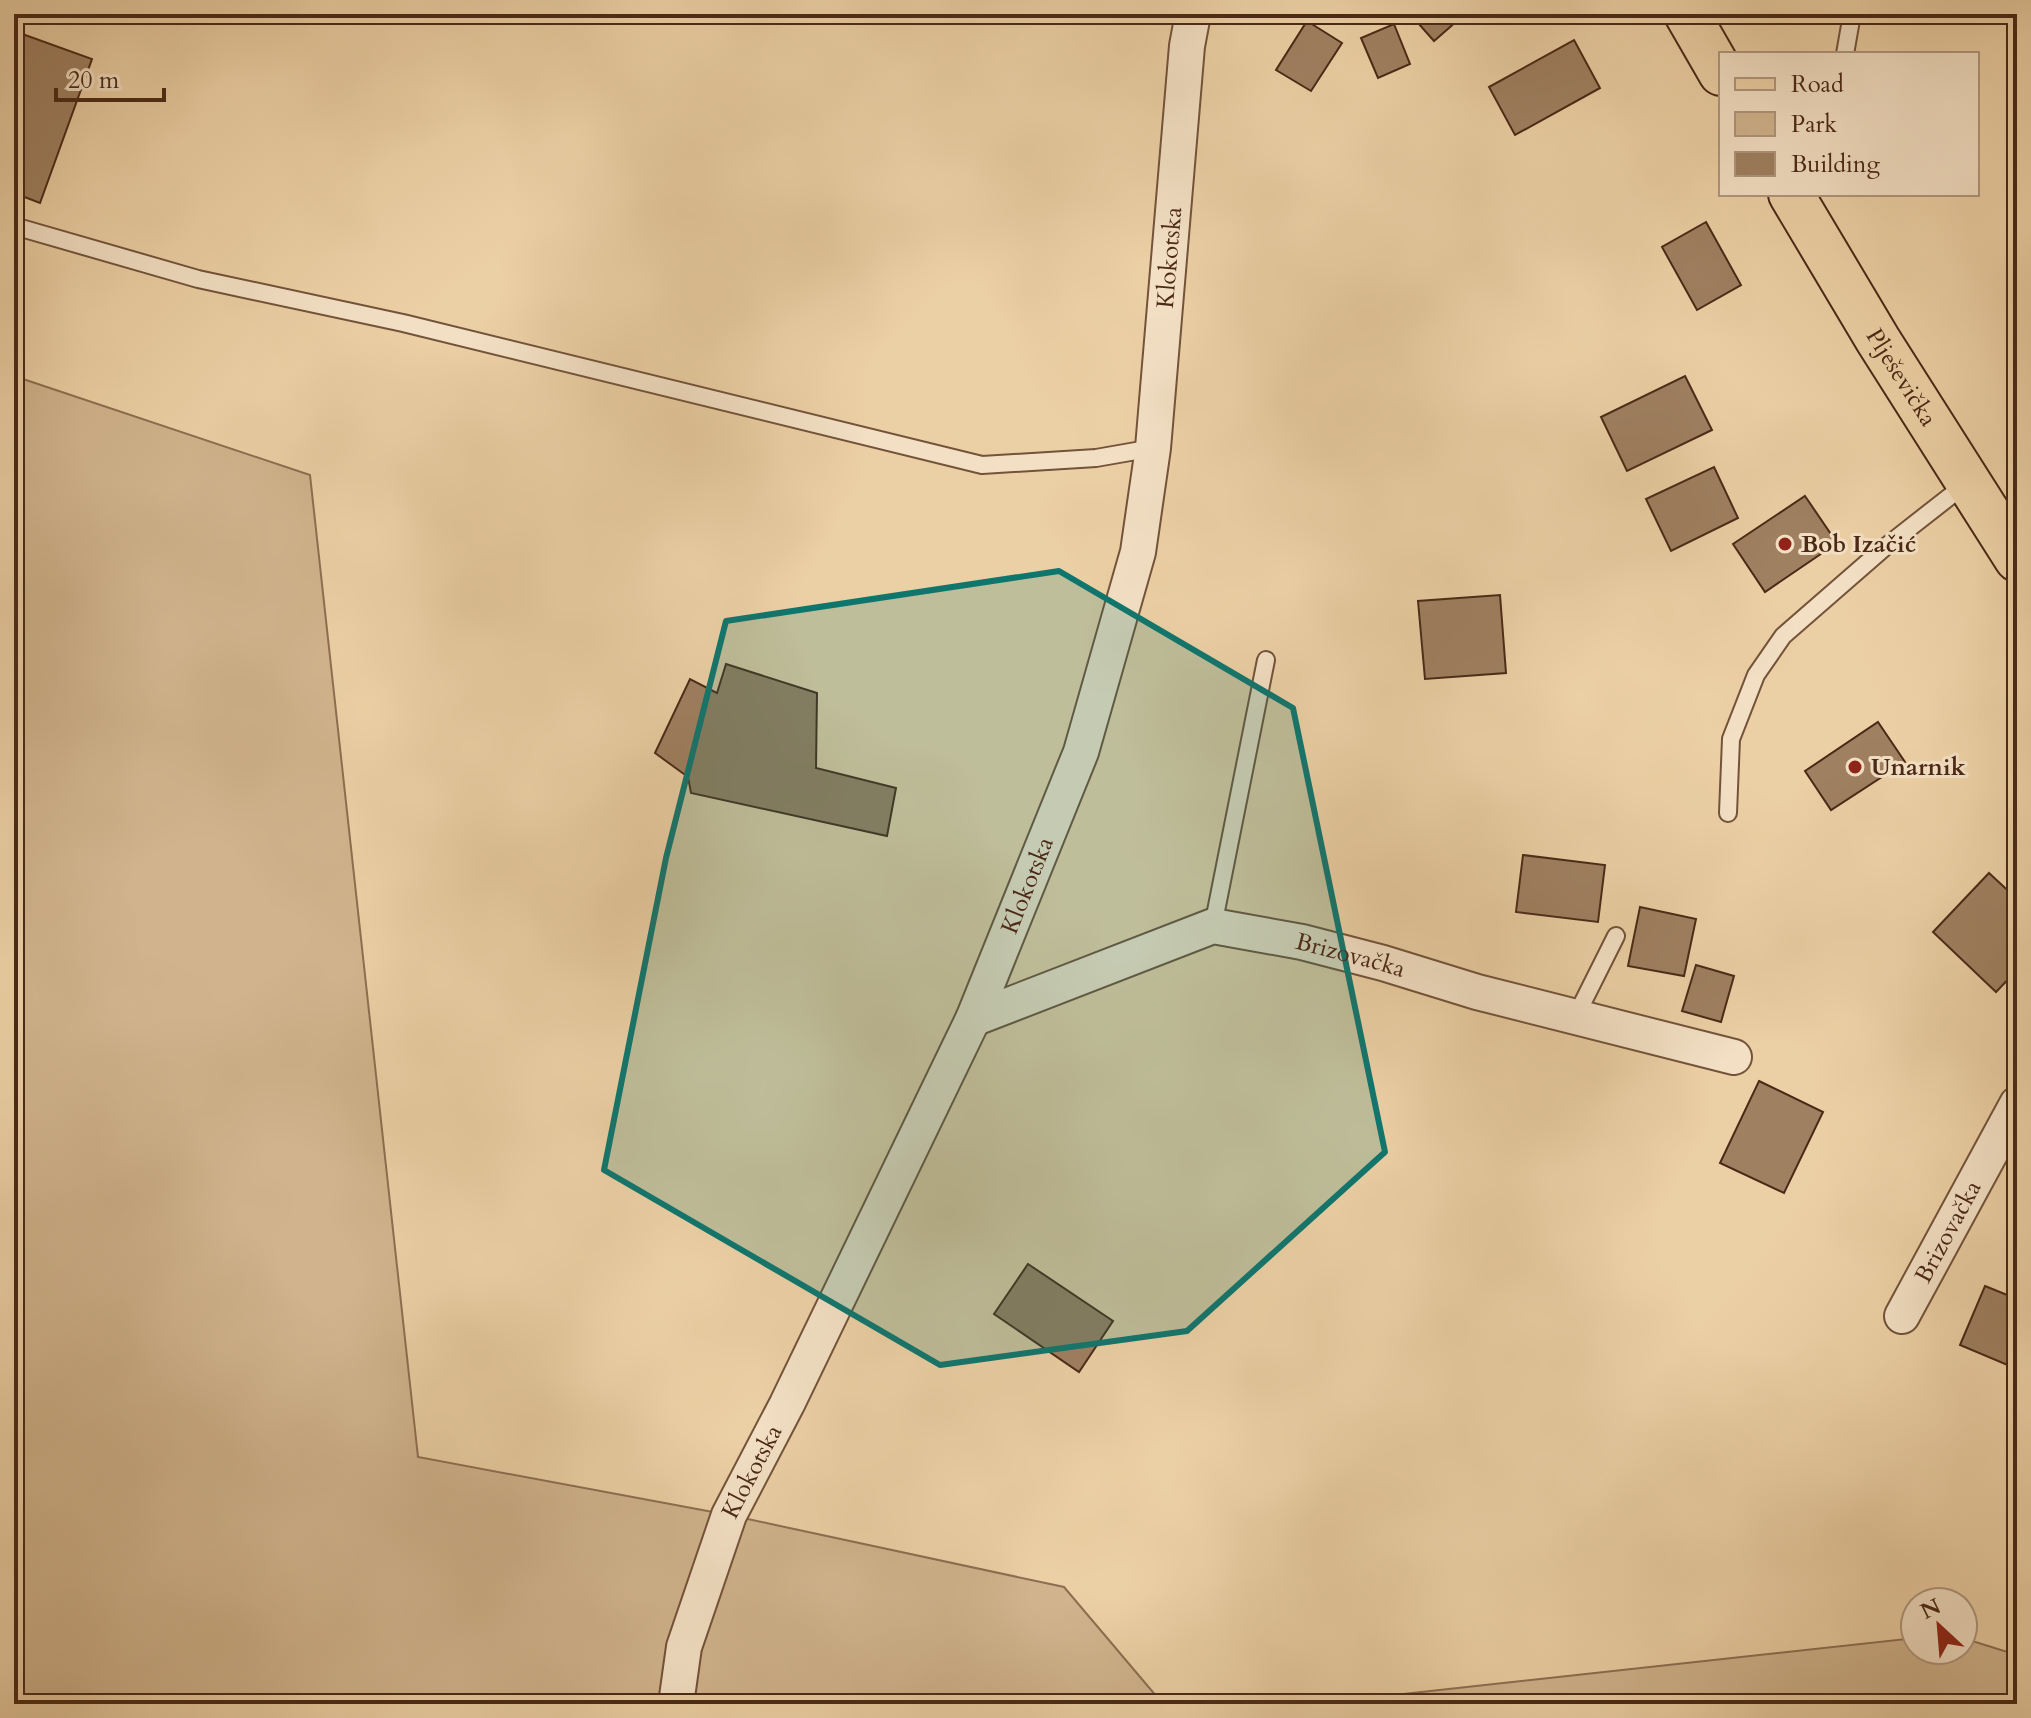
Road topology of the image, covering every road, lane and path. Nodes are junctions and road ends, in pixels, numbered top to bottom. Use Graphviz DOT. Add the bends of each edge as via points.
graph roads {
  1 [pos="1193,14"];
  2 [pos="1687,14"];
  3 [pos="1852,14"];
  4 [pos="1845,52"];
  5 [pos="1719,70"];
  6 [pos="1802,202"];
  7 [pos="14,226"];
  8 [pos="1153,448"];
  9 [pos="1968,482"];
  10 [pos="2017,559"];
  11 [pos="1266,660"];
  12 [pos="1728,813"];
  13 [pos="1213,926"];
  14 [pos="1616,936"];
  15 [pos="1576,1016"];
  16 [pos="973,1019"];
  17 [pos="1734,1057"];
  18 [pos="2017,1104"];
  19 [pos="1902,1316"];
  20 [pos="676,1704"];
  1 -- 8 [label="street, Klokotska"];
  2 -- 5 [label="main road"];
  3 -- 4 [label="lane"];
  6 -- 9 [label="main road, Plješevička"];
  7 -- 8 [label="lane" via="198,279 403,323 982,465 1096,458"];
  8 -- 16 [label="street, Klokotska" via="1138,552 1081,752"];
  9 -- 10 [label="main road, Plješevička"];
  9 -- 12 [label="lane" via="1783,636 1756,675 1731,739"];
  11 -- 13 [label="lane"];
  13 -- 15 [label="street, Brizovačka" via="1302,942"];
  13 -- 16 [label="street"];
  14 -- 15 [label="lane"];
  15 -- 17 [label="street, Brizovačka"];
  16 -- 20 [label="street, Klokotska" via="729,1515 684,1647"];
  18 -- 19 [label="street, Brizovačka"];
}
